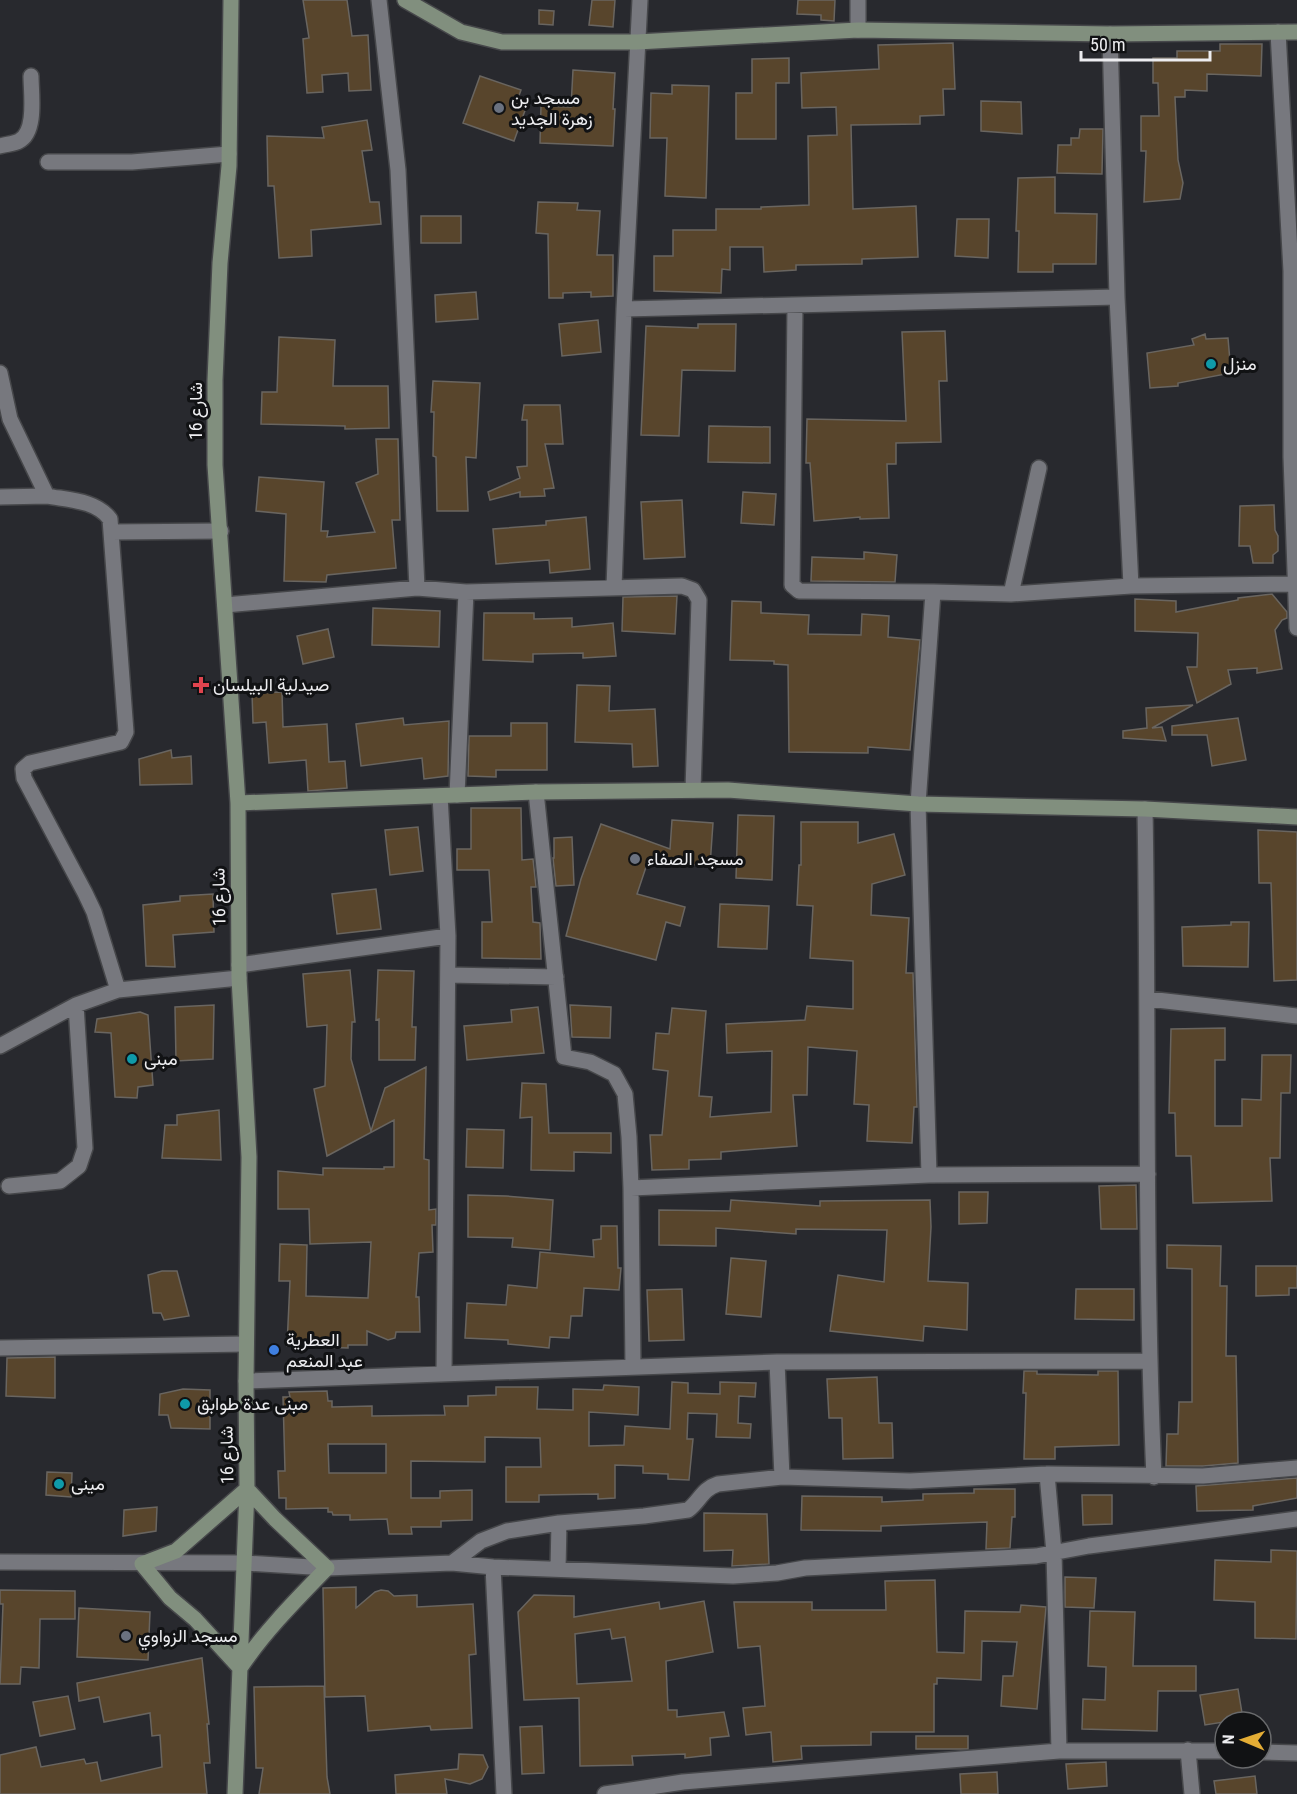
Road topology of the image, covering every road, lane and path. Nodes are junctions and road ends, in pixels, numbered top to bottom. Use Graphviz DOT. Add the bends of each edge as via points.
graph roads {
  1 [pos="231,0"];
  2 [pos="379,0"];
  3 [pos="405,0"];
  4 [pos="640,0"];
  5 [pos="858,0"];
  6 [pos="858,30"];
  7 [pos="1278,32"];
  8 [pos="1297,32"];
  9 [pos="1110,34"];
  10 [pos="637,42"];
  11 [pos="31,76"];
  12 [pos="0,146"];
  13 [pos="229,154"];
  14 [pos="48,162"];
  15 [pos="1294,271"];
  16 [pos="1117,297"];
  17 [pos="795,305"];
  18 [pos="624,309"];
  19 [pos="0,374"];
  20 [pos="1039,468"];
  21 [pos="47,496"];
  22 [pos="0,497"];
  23 [pos="221,531"];
  24 [pos="111,532"];
  25 [pos="1295,584"];
  26 [pos="1131,586"];
  27 [pos="417,588"];
  28 [pos="614,588"];
  29 [pos="466,592"];
  30 [pos="933,592"];
  31 [pos="1011,594"];
  32 [pos="225,605"];
  33 [pos="1297,628"];
  34 [pos="693,790"];
  35 [pos="536,792"];
  36 [pos="457,795"];
  37 [pos="440,796"];
  38 [pos="238,803"];
  39 [pos="918,804"];
  40 [pos="1146,809"];
  41 [pos="1297,817"];
  42 [pos="448,936"];
  43 [pos="239,971"];
  44 [pos="448,975"];
  45 [pos="556,977"];
  46 [pos="118,990"];
  47 [pos="1148,999"];
  48 [pos="76,1005"];
  49 [pos="1297,1016"];
  50 [pos="0,1046"];
  51 [pos="1148,1174"];
  52 [pos="929,1175"];
  53 [pos="9,1186"];
  54 [pos="631,1188"];
  55 [pos="246,1344"];
  56 [pos="0,1348"];
  57 [pos="1149,1361"];
  58 [pos="777,1362"];
  59 [pos="633,1367"];
  60 [pos="444,1374"];
  61 [pos="246,1381"];
  62 [pos="1297,1468"];
  63 [pos="1047,1474"];
  64 [pos="782,1477"];
  65 [pos="1154,1477"];
  66 [pos="247,1489"];
  67 [pos="1297,1519"];
  68 [pos="559,1523"];
  69 [pos="1054,1553"];
  70 [pos="0,1562"];
  71 [pos="245,1563"];
  72 [pos="452,1563"];
  73 [pos="142,1564"];
  74 [pos="327,1568"];
  75 [pos="494,1568"];
  76 [pos="558,1569"];
  77 [pos="240,1668"];
  78 [pos="1188,1750"];
  79 [pos="1059,1751"];
  80 [pos="1213,1751"];
  81 [pos="1273,1752"];
  82 [pos="1297,1753"];
  83 [pos="683,1788"];
  84 [pos="235,1794"];
  85 [pos="504,1794"];
  86 [pos="605,1794"];
  87 [pos="1192,1794"];
  1 -- 13 [label="street, شارع 16"];
  2 -- 27 [label="street" via="398,170"];
  3 -- 10 [label="street" via="461,32 502,42"];
  4 -- 10 [label="street"];
  5 -- 6 [label="street"];
  6 -- 9 [label="street"];
  6 -- 10 [label="street"];
  7 -- 8 [label="street"];
  7 -- 9 [label="street"];
  7 -- 15 [label="street"];
  9 -- 16 [label="street"];
  10 -- 18 [label="street"];
  11 -- 12 [label="street" via="31,121 27,134 20,141"];
  13 -- 14 [label="street" via="132,162"];
  13 -- 23 [label="street, شارع 16" via="215,380 215,465"];
  15 -- 25 [label="street" via="1291,457"];
  16 -- 17 [label="street"];
  16 -- 26 [label="street"];
  17 -- 18 [label="street"];
  17 -- 30 [label="street" via="792,585 799,591"];
  18 -- 28 [label="street"];
  19 -- 21 [label="street" via="10,419"];
  20 -- 31 [label="street"];
  21 -- 22 [label="street"];
  21 -- 24 [label="street" via="104,510"];
  23 -- 24 [label="street"];
  23 -- 32 [label="street, شارع 16"];
  24 -- 46 [label="street" via="124,738 121,742 30,763 23,769 24,778 86,893"];
  25 -- 26 [label="street"];
  25 -- 33 [label="street"];
  26 -- 31 [label="street"];
  27 -- 29 [label="street"];
  27 -- 32 [label="street"];
  28 -- 29 [label="street"];
  28 -- 34 [label="street" via="682,585 693,590 699,600"];
  29 -- 36 [label="street"];
  30 -- 31 [label="street"];
  30 -- 39 [label="street"];
  32 -- 38 [label="street, شارع 16"];
  34 -- 35 [label="street"];
  34 -- 39 [label="street"];
  35 -- 36 [label="street"];
  35 -- 45 [label="street"];
  36 -- 37 [label="street"];
  37 -- 38 [label="street"];
  37 -- 42 [label="street"];
  38 -- 43 [label="street, شارع 16"];
  39 -- 40 [label="street"];
  39 -- 52 [label="street"];
  40 -- 41 [label="street"];
  40 -- 47 [label="street"];
  42 -- 43 [label="street"];
  42 -- 44 [label="street"];
  43 -- 46 [label="street"];
  43 -- 55 [label="street, شارع 16" via="249,1157"];
  44 -- 45 [label="street"];
  44 -- 60 [label="street"];
  45 -- 54 [label="street" via="564,1057 590,1062 614,1074 625,1094"];
  46 -- 48 [label="street"];
  47 -- 49 [label="street"];
  47 -- 51 [label="street"];
  48 -- 50 [label="street"];
  48 -- 53 [label="street" via="85,1148 79,1166 60,1181"];
  51 -- 52 [label="street"];
  51 -- 57 [label="street"];
  52 -- 54 [label="street"];
  54 -- 59 [label="street"];
  55 -- 56 [label="street"];
  55 -- 61 [label="street, شارع 16"];
  57 -- 58 [label="street"];
  57 -- 65 [label="street"];
  58 -- 59 [label="street"];
  58 -- 64 [label="street"];
  59 -- 60 [label="street"];
  60 -- 61 [label="street"];
  61 -- 66 [label="street, شارع 16"];
  62 -- 65 [label="street"];
  63 -- 64 [label="street" via="910,1481"];
  63 -- 65 [label="street"];
  63 -- 69 [label="street"];
  64 -- 68 [label="street" via="709,1486 688,1510"];
  66 -- 71 [label="street, شارع 16"];
  66 -- 73 [label="street" via="176,1551"];
  66 -- 74 [label="street"];
  67 -- 69 [label="street"];
  68 -- 72 [label="street" via="507,1531 481,1541"];
  68 -- 76 [label="street"];
  69 -- 76 [label="street" via="733,1576"];
  69 -- 79 [label="street"];
  70 -- 73 [label="street"];
  71 -- 73 [label="street"];
  71 -- 74 [label="street"];
  71 -- 77 [label="street, شارع 16"];
  72 -- 74 [label="street"];
  72 -- 75 [label="street"];
  73 -- 77 [label="street"];
  74 -- 77 [label="street" via="275,1622"];
  75 -- 76 [label="street"];
  75 -- 85 [label="street"];
  77 -- 84 [label="street, شارع 16"];
  78 -- 79 [label="street"];
  78 -- 80 [label="street"];
  78 -- 87 [label="street"];
  79 -- 83 [label="street"];
  81 -- 82 [label="street"];
  83 -- 86 [label="street"];
}
